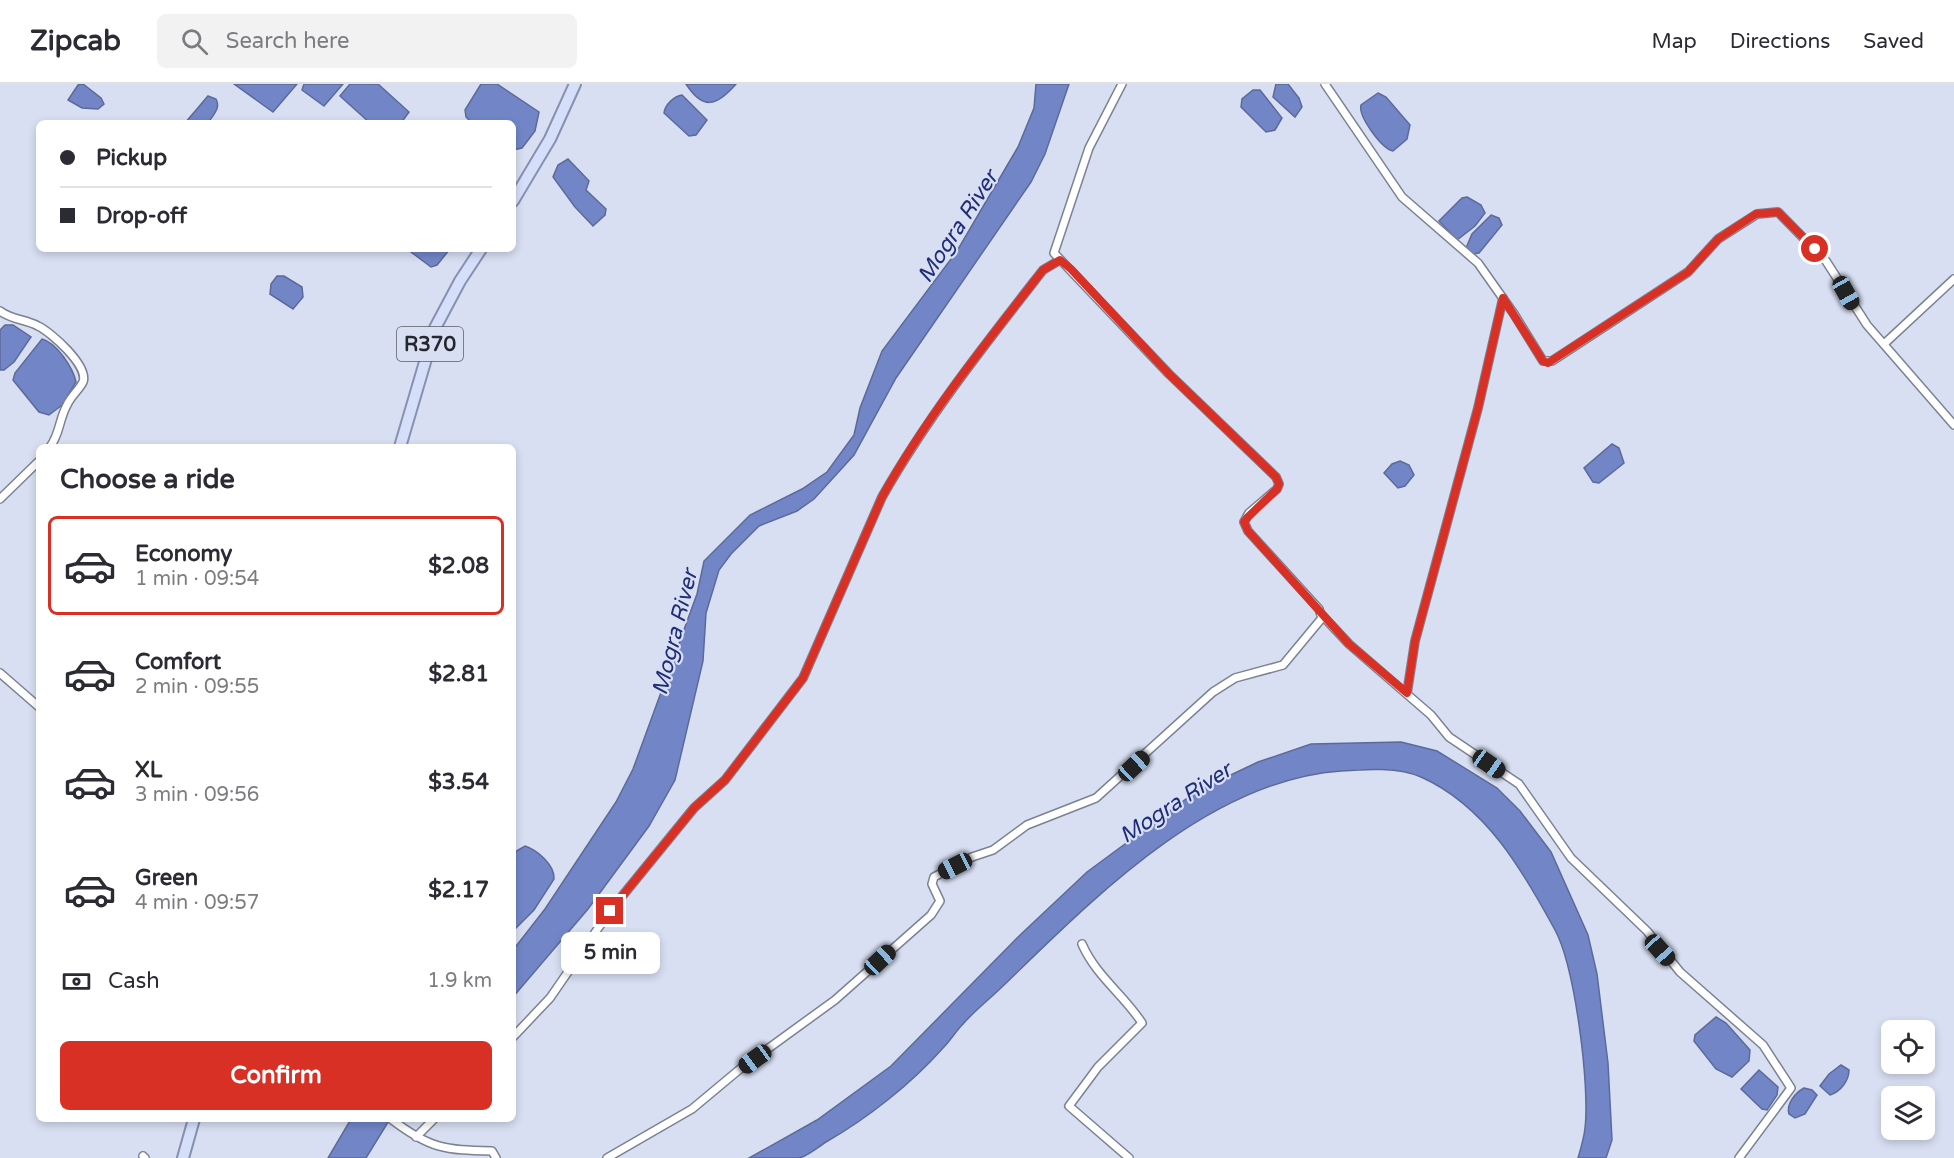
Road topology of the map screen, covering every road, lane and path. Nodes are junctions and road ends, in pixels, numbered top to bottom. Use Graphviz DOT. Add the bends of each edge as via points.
graph roads {
  1 [pos="575,84"];
  2 [pos="1122,84"];
  3 [pos="1325,84"];
  4 [pos="516,196"];
  5 [pos="479,252"];
  6 [pos="1060,260"];
  7 [pos="1954,279"];
  8 [pos="1503,298"];
  9 [pos="0,311"];
  10 [pos="1884,344"];
  11 [pos="1954,425"];
  12 [pos="52,444"];
  13 [pos="401,444"];
  14 [pos="36,464"];
  15 [pos="0,499"];
  16 [pos="1321,614"];
  17 [pos="0,673"];
  18 [pos="1407,693"];
  19 [pos="36,704"];
  20 [pos="1082,944"];
  21 [pos="516,1033"];
  22 [pos="193,1122"];
  23 [pos="395,1122"];
  24 [pos="431,1122"];
  25 [pos="416,1137"];
  26 [pos="183,1158"];
  27 [pos="496,1158"];
  28 [pos="607,1158"];
  29 [pos="1129,1158"];
  30 [pos="1739,1158"];
  1 -- 4 [label="main road" via="550,139"];
  2 -- 6 [label="street" via="1089,148 1054,245"];
  3 -- 8 [label="street" via="1402,197 1478,263"];
  5 -- 13 [label="main road, R370" via="435,328"];
  6 -- 16 [label="street" via="1169,374 1276,477 1277,489 1244,522"];
  6 -- 21 [label="street" via="1043,270 962,374 894,475 817,650 794,692 725,780 694,808 610,911 550,998"];
  7 -- 10 [label="street"];
  8 -- 10 [label="street" via="1548,363 1688,272 1718,239 1756,214 1778,212 1826,261 1867,325"];
  8 -- 18 [label="street" via="1478,408 1415,641"];
  9 -- 12 [label="street" via="49,332 82,369 83,381 66,407"];
  10 -- 11 [label="street"];
  14 -- 15 [label="street"];
  16 -- 18 [label="street" via="1349,644"];
  16 -- 28 [label="street" via="1320,622 1283,664 1235,678 1213,692 1096,798 1027,825 993,850 934,877 932,884 940,901 931,915 835,1000 692,1109"];
  17 -- 19 [label="street"];
  18 -- 30 [label="street" via="1449,737 1519,784 1571,858 1647,931 1680,972 1763,1045 1786,1077 1790,1093"];
  20 -- 29 [label="street" via="1098,972 1142,1023 1098,1067 1069,1106"];
  22 -- 26 [label="main road"];
  23 -- 25 [label="street"];
  24 -- 25 [label="street"];
  25 -- 27 [label="street" via="446,1150 492,1151"];
}
